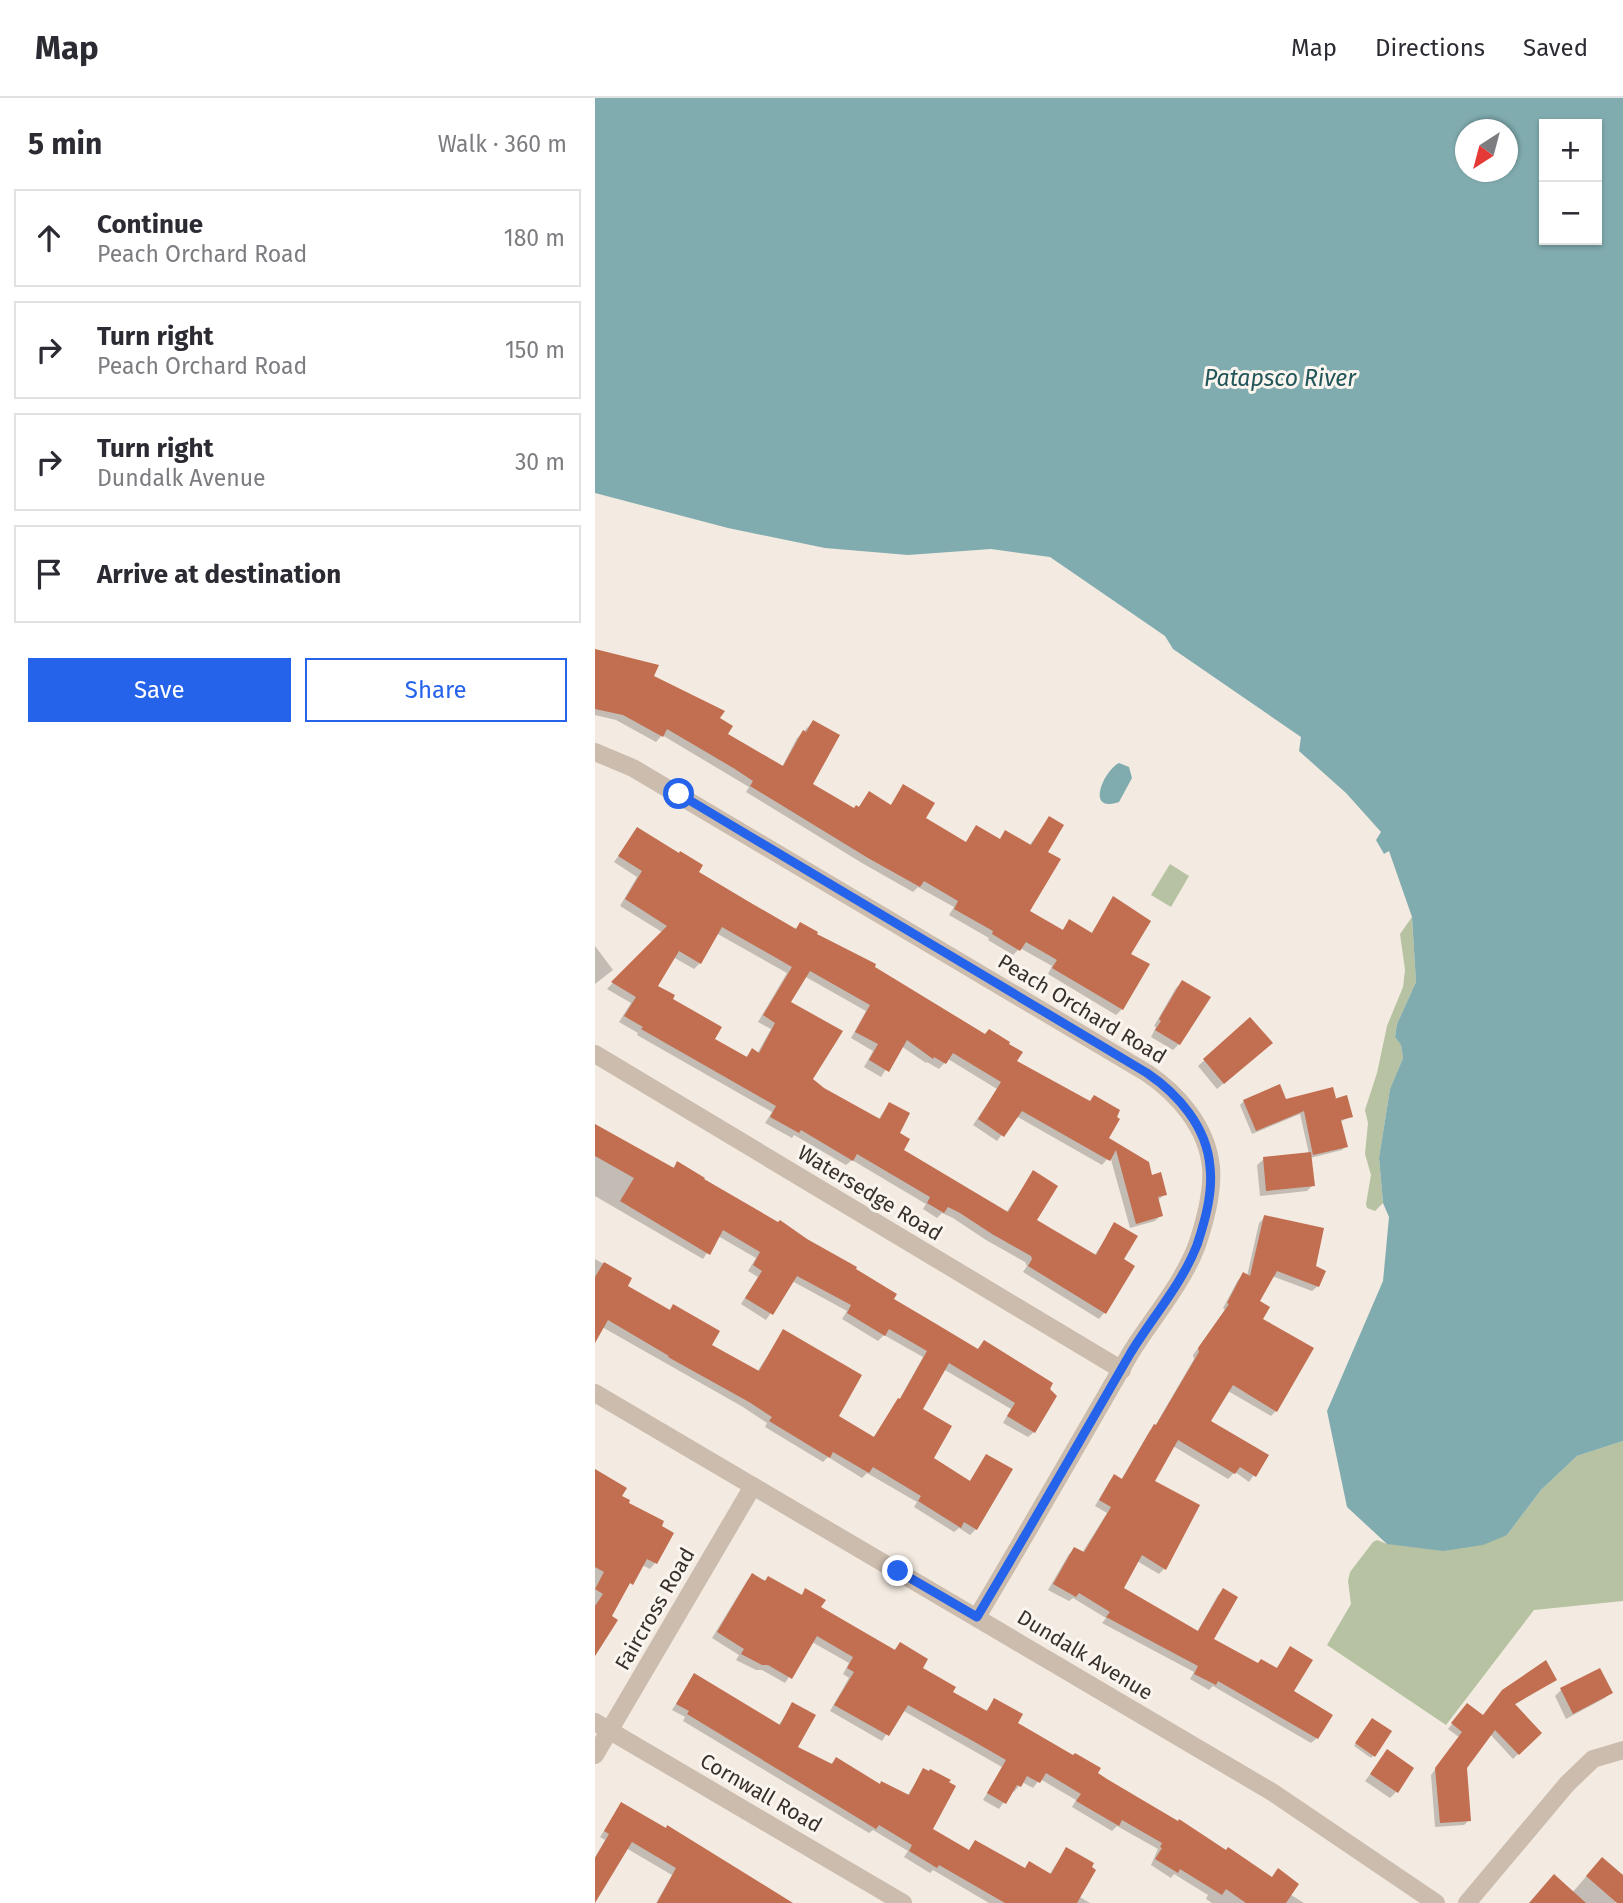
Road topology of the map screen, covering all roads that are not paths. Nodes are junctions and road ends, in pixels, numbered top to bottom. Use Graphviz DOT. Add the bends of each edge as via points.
graph roads {
  1 [pos="595,752"];
  2 [pos="595,1054"];
  3 [pos="1122,1370"];
  4 [pos="595,1394"];
  5 [pos="753,1486"];
  6 [pos="977,1617"];
  7 [pos="602,1726"];
  8 [pos="1623,1750"];
  9 [pos="595,1755"];
  10 [pos="903,1903"];
  11 [pos="1436,1903"];
  12 [pos="1467,1903"];
  1 -- 3 [label="street, Peach Orchard Road" via="633,768 1147,1073 1181,1102 1208,1150 1209,1200 1196,1247"];
  2 -- 3 [label="street, Watersedge Road"];
  3 -- 6 [label="street, Peach Orchard Road"];
  4 -- 5 [label="street, Dundalk Avenue"];
  5 -- 6 [label="street, Dundalk Avenue"];
  5 -- 7 [label="street, Faircross Road"];
  6 -- 11 [label="street, Dundalk Avenue" via="1272,1792"];
  7 -- 9 [label="street, Faircross Road"];
  7 -- 10 [label="street, Cornwall Road"];
  8 -- 12 [label="street" via="1593,1759 1567,1784"];
}
